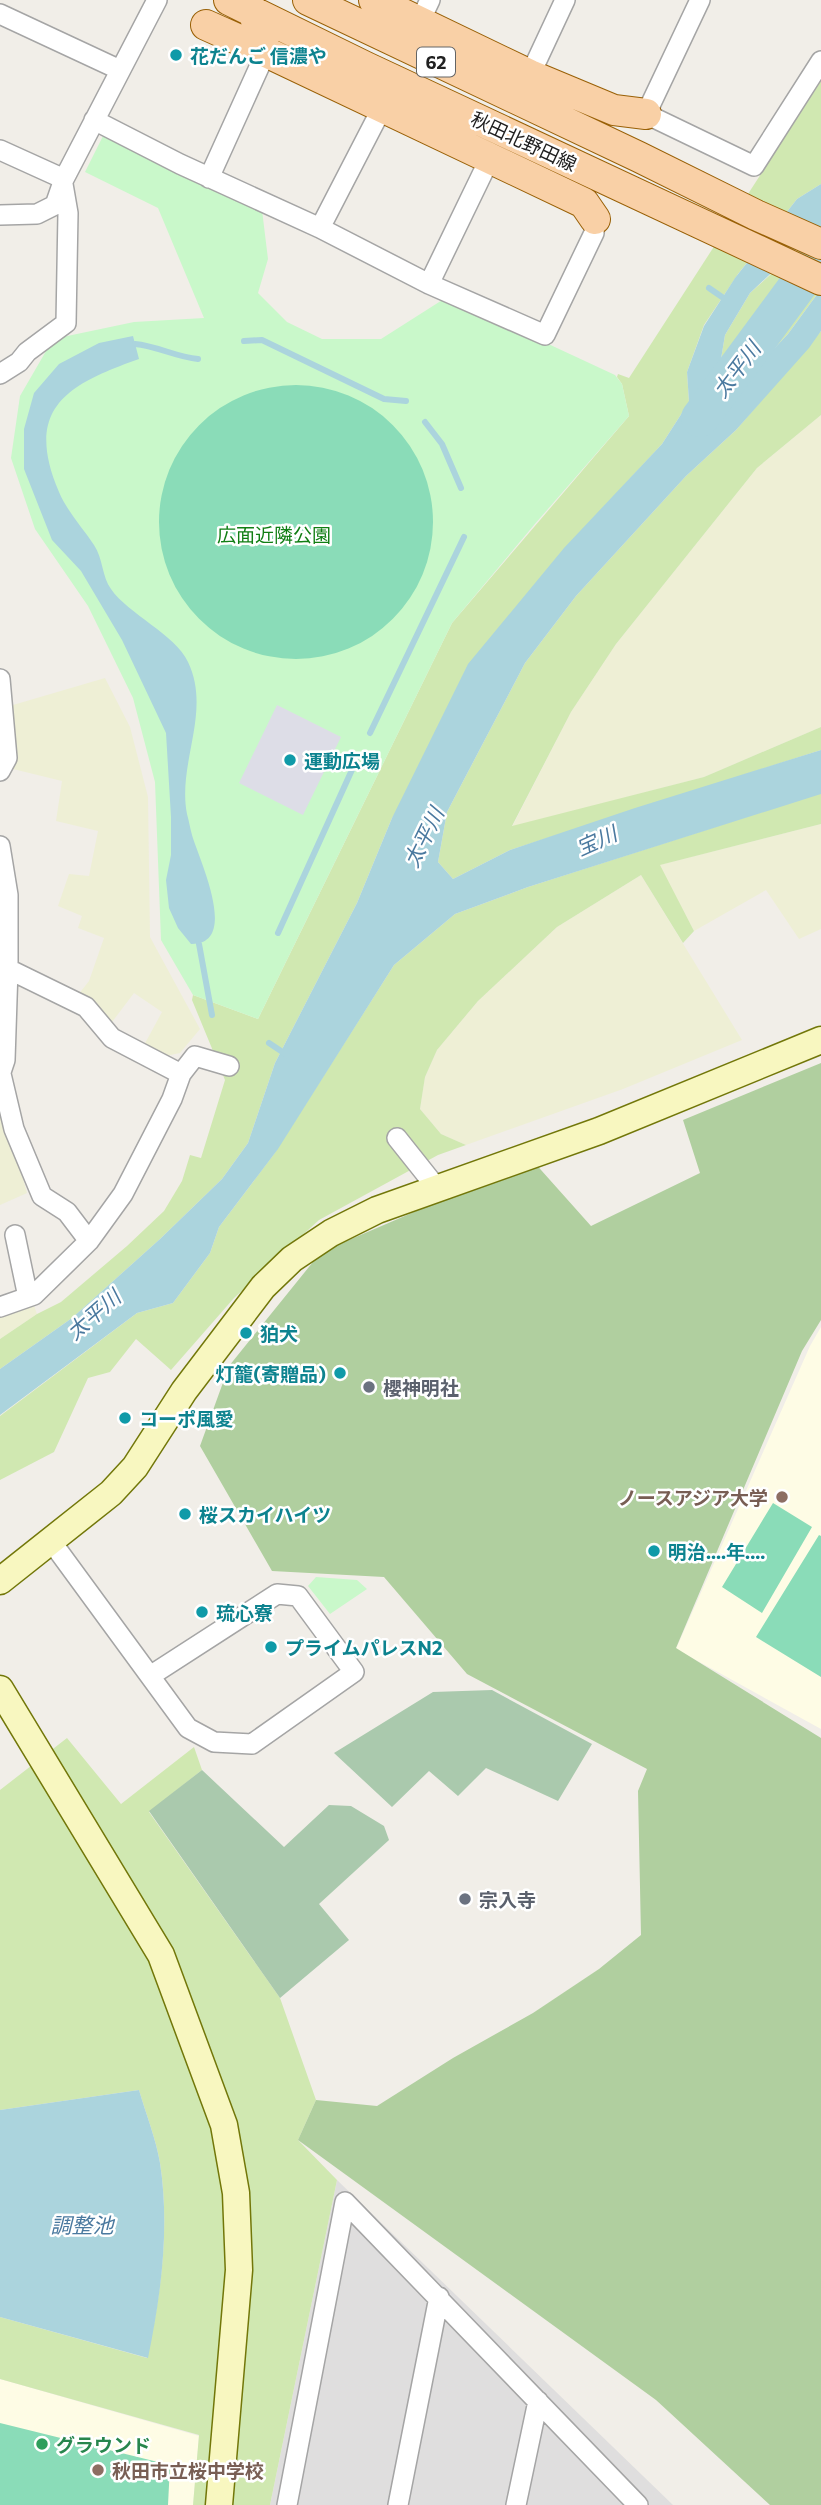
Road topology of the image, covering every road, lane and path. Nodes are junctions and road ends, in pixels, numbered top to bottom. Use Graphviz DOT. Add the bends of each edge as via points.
graph roads {
  1 [pos="157,0"];
  2 [pos="308,0"];
  3 [pos="374,0"];
  4 [pos="565,0"];
  5 [pos="700,0"];
  6 [pos="241,6"];
  7 [pos="425,11"];
  8 [pos="0,14"];
  9 [pos="206,25"];
  10 [pos="266,52"];
  11 [pos="821,61"];
  12 [pos="120,70"];
  13 [pos="530,75"];
  14 [pos="382,108"];
  15 [pos="646,114"];
  16 [pos="94,120"];
  17 [pos="0,149"];
  18 [pos="489,160"];
  19 [pos="209,178"];
  20 [pos="63,180"];
  21 [pos="0,215"];
  22 [pos="595,219"];
  23 [pos="320,228"];
  24 [pos="821,244"];
  25 [pos="821,280"];
  26 [pos="429,284"];
  27 [pos="0,374"];
  28 [pos="0,678"];
  29 [pos="2,761"];
  30 [pos="0,846"];
  31 [pos="4,967"];
  32 [pos="821,1040"];
  33 [pos="229,1066"];
  34 [pos="1,1074"];
  35 [pos="181,1074"];
  36 [pos="397,1138"];
  37 [pos="436,1187"];
  38 [pos="15,1235"];
  39 [pos="89,1241"];
  40 [pos="28,1297"];
  41 [pos="0,1307"];
  42 [pos="51,1541"];
  43 [pos="0,1581"];
  44 [pos="150,1676"];
  45 [pos="0,1689"];
  46 [pos="439,2297"];
  47 [pos="538,2401"];
  48 [pos="219,2505"];
  49 [pos="286,2505"];
  50 [pos="398,2505"];
  51 [pos="516,2505"];
  52 [pos="638,2505"];
  1 -- 12 [label="street"];
  2 -- 24 [label="main road, 秋田北野田線 / 62"];
  3 -- 7 [label="main road"];
  4 -- 13 [label="street"];
  5 -- 15 [label="street"];
  6 -- 10 [label="main road"];
  6 -- 25 [label="main road, 秋田北野田線 / 62"];
  7 -- 13 [label="main road"];
  8 -- 12 [label="street"];
  9 -- 10 [label="main road"];
  10 -- 14 [label="main road"];
  10 -- 19 [label="street"];
  11 -- 15 [label="street" via="754,166"];
  12 -- 16 [label="street"];
  13 -- 15 [label="main road" via="614,110"];
  14 -- 18 [label="main road"];
  14 -- 23 [label="street"];
  16 -- 19 [label="street"];
  16 -- 20 [label="street"];
  17 -- 20 [label="street"];
  18 -- 22 [label="main road" via="584,203"];
  18 -- 26 [label="street"];
  19 -- 23 [label="street"];
  20 -- 21 [label="street" via="55,205 37,214"];
  20 -- 27 [label="street" via="68,212 66,323"];
  22 -- 26 [label="street" via="594,233 545,335"];
  23 -- 26 [label="street"];
  28 -- 29 [label="street"];
  30 -- 31 [label="street" via="8,895"];
  31 -- 34 [label="street" via="5,1060"];
  31 -- 35 [label="street" via="86,1007 113,1038"];
  32 -- 37 [label="street" via="599,1131"];
  33 -- 35 [label="street" via="195,1056"];
  34 -- 39 [label="street" via="15,1129 41,1196 67,1212"];
  35 -- 39 [label="street" via="123,1194"];
  36 -- 37 [label="street"];
  37 -- 42 [label="street" via="377,1210 292,1259 230,1329 135,1467 111,1493"];
  38 -- 40 [label="street"];
  39 -- 40 [label="street"];
  40 -- 41 [label="street"];
  42 -- 43 [label="street"];
  42 -- 44 [label="street"];
  44 -- 44 [label="street" via="188,1728 214,1742 252,1744 354,1672 298,1596 277,1594"];
  45 -- 48 [label="street" via="162,1955 224,2125 236,2193 239,2270"];
  46 -- 47 [label="street"];
  46 -- 49 [label="street" via="345,2202"];
  46 -- 50 [label="street"];
  47 -- 51 [label="street"];
  47 -- 52 [label="street"];
}
